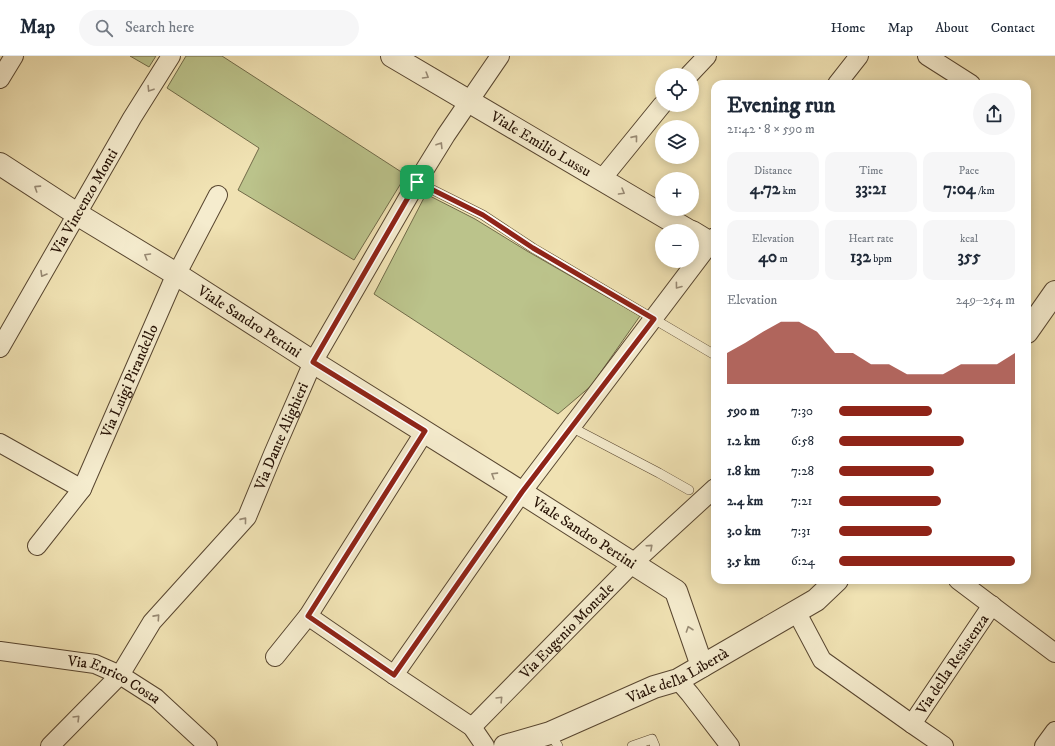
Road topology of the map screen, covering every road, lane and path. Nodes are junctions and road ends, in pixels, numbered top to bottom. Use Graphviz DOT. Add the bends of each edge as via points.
graph roads {
  1 [pos="14,56"];
  2 [pos="171,56"];
  3 [pos="392,56"];
  4 [pos="500,56"];
  5 [pos="707,56"];
  6 [pos="860,56"];
  7 [pos="927,56"];
  8 [pos="696,68"];
  9 [pos="0,80"];
  10 [pos="840,80"];
  11 [pos="965,80"];
  12 [pos="469,102"];
  13 [pos="656,112"];
  14 [pos="0,164"];
  15 [pos="601,180"];
  16 [pos="417,182"];
  17 [pos="218,195"];
  18 [pos="77,214"];
  19 [pos="704,238"];
  20 [pos="176,274"];
  21 [pos="1055,293"];
  22 [pos="654,319"];
  23 [pos="1031,326"];
  24 [pos="0,348"];
  25 [pos="711,353"];
  26 [pos="313,362"];
  27 [pos="571,427"];
  28 [pos="425,431"];
  29 [pos="0,443"];
  30 [pos="82,489"];
  31 [pos="688,490"];
  32 [pos="522,492"];
  33 [pos="711,492"];
  34 [pos="38,546"];
  35 [pos="632,564"];
  36 [pos="833,584"];
  37 [pos="963,584"];
  38 [pos="992,605"];
  39 [pos="796,612"];
  40 [pos="308,616"];
  41 [pos="0,651"];
  42 [pos="1055,652"];
  43 [pos="275,657"];
  44 [pos="702,666"];
  45 [pos="120,675"];
  46 [pos="394,675"];
  47 [pos="678,680"];
  48 [pos="912,724"];
  49 [pos="472,727"];
  50 [pos="1055,731"];
  51 [pos="554,740"];
  52 [pos="50,746"];
  53 [pos="208,746"];
  54 [pos="485,746"];
  55 [pos="504,746"];
  56 [pos="632,746"];
  57 [pos="655,746"];
  58 [pos="730,746"];
  59 [pos="944,746"];
  60 [pos="1044,746"];
  1 -- 9 [label="street"];
  2 -- 18 [label="street, Via Vincenzo Monti, one-way"];
  3 -- 12 [label="street, Viale Emilio Lussu, one-way"];
  4 -- 12 [label="street, Via Dante Alighieri"];
  5 -- 8 [label="street"];
  6 -- 10 [label="street"];
  7 -- 11 [label="street"];
  12 -- 15 [label="street, Viale Emilio Lussu"];
  16 -- 12 [label="street, Via Dante Alighieri, one-way"];
  15 -- 13 [label="street, one-way"];
  18 -- 14 [label="street, Viale Sandro Pertini, one-way"];
  15 -- 19 [label="street, Viale Emilio Lussu, one-way"];
  16 -- 22 [label="lane" via="483,215 533,248"];
  16 -- 26 [label="street, Via Dante Alighieri"];
  17 -- 20 [label="street, Via Luigi Pirandello"];
  20 -- 18 [label="street, Viale Sandro Pertini, one-way"];
  18 -- 24 [label="street, Via Vincenzo Monti, one-way"];
  19 -- 22 [label="street, one-way"];
  20 -- 26 [label="street, Viale Sandro Pertini"];
  20 -- 30 [label="street, Via Luigi Pirandello"];
  21 -- 23 [label="street"];
  22 -- 25 [label="lane"];
  22 -- 27 [label="street"];
  26 -- 28 [label="street, Viale Sandro Pertini"];
  45 -- 26 [label="street, Via Dante Alighieri, one-way" via="152,622 247,517"];
  27 -- 31 [label="lane"];
  27 -- 32 [label="street"];
  32 -- 28 [label="street, Viale Sandro Pertini, one-way"];
  28 -- 40 [label="street"];
  29 -- 30 [label="street"];
  30 -- 34 [label="street, Via Luigi Pirandello"];
  32 -- 35 [label="street, Viale Sandro Pertini"];
  32 -- 46 [label="street"];
  35 -- 33 [label="street, Via Eugenio Montale, one-way"];
  44 -- 35 [label="street, Viale Sandro Pertini, one-way" via="676,591"];
  49 -- 35 [label="street, Via Eugenio Montale, one-way"];
  36 -- 39 [label="street, Viale della Libertà" via="816,600"];
  37 -- 38 [label="street"];
  38 -- 42 [label="street"];
  38 -- 48 [label="street, Via della Resistenza"];
  39 -- 44 [label="street, Viale della Libertà"];
  39 -- 48 [label="street" via="822,660"];
  40 -- 43 [label="street"];
  40 -- 46 [label="street"];
  41 -- 45 [label="street, Via Enrico Costa" via="95,664"];
  44 -- 47 [label="street, Viale della Libertà"];
  52 -- 45 [label="street, Via Dante Alighieri, one-way"];
  45 -- 53 [label="street, Via Enrico Costa" via="156,698"];
  46 -- 49 [label="street"];
  47 -- 51 [label="street, Viale della Libertà" via="654,687"];
  47 -- 58 [label="street"];
  48 -- 59 [label="street"];
  49 -- 54 [label="street"];
  50 -- 60 [label="street"];
  51 -- 55 [label="street, Viale della Libertà"];
  56 -- 57 [label="lane" via="652,739"];
}
